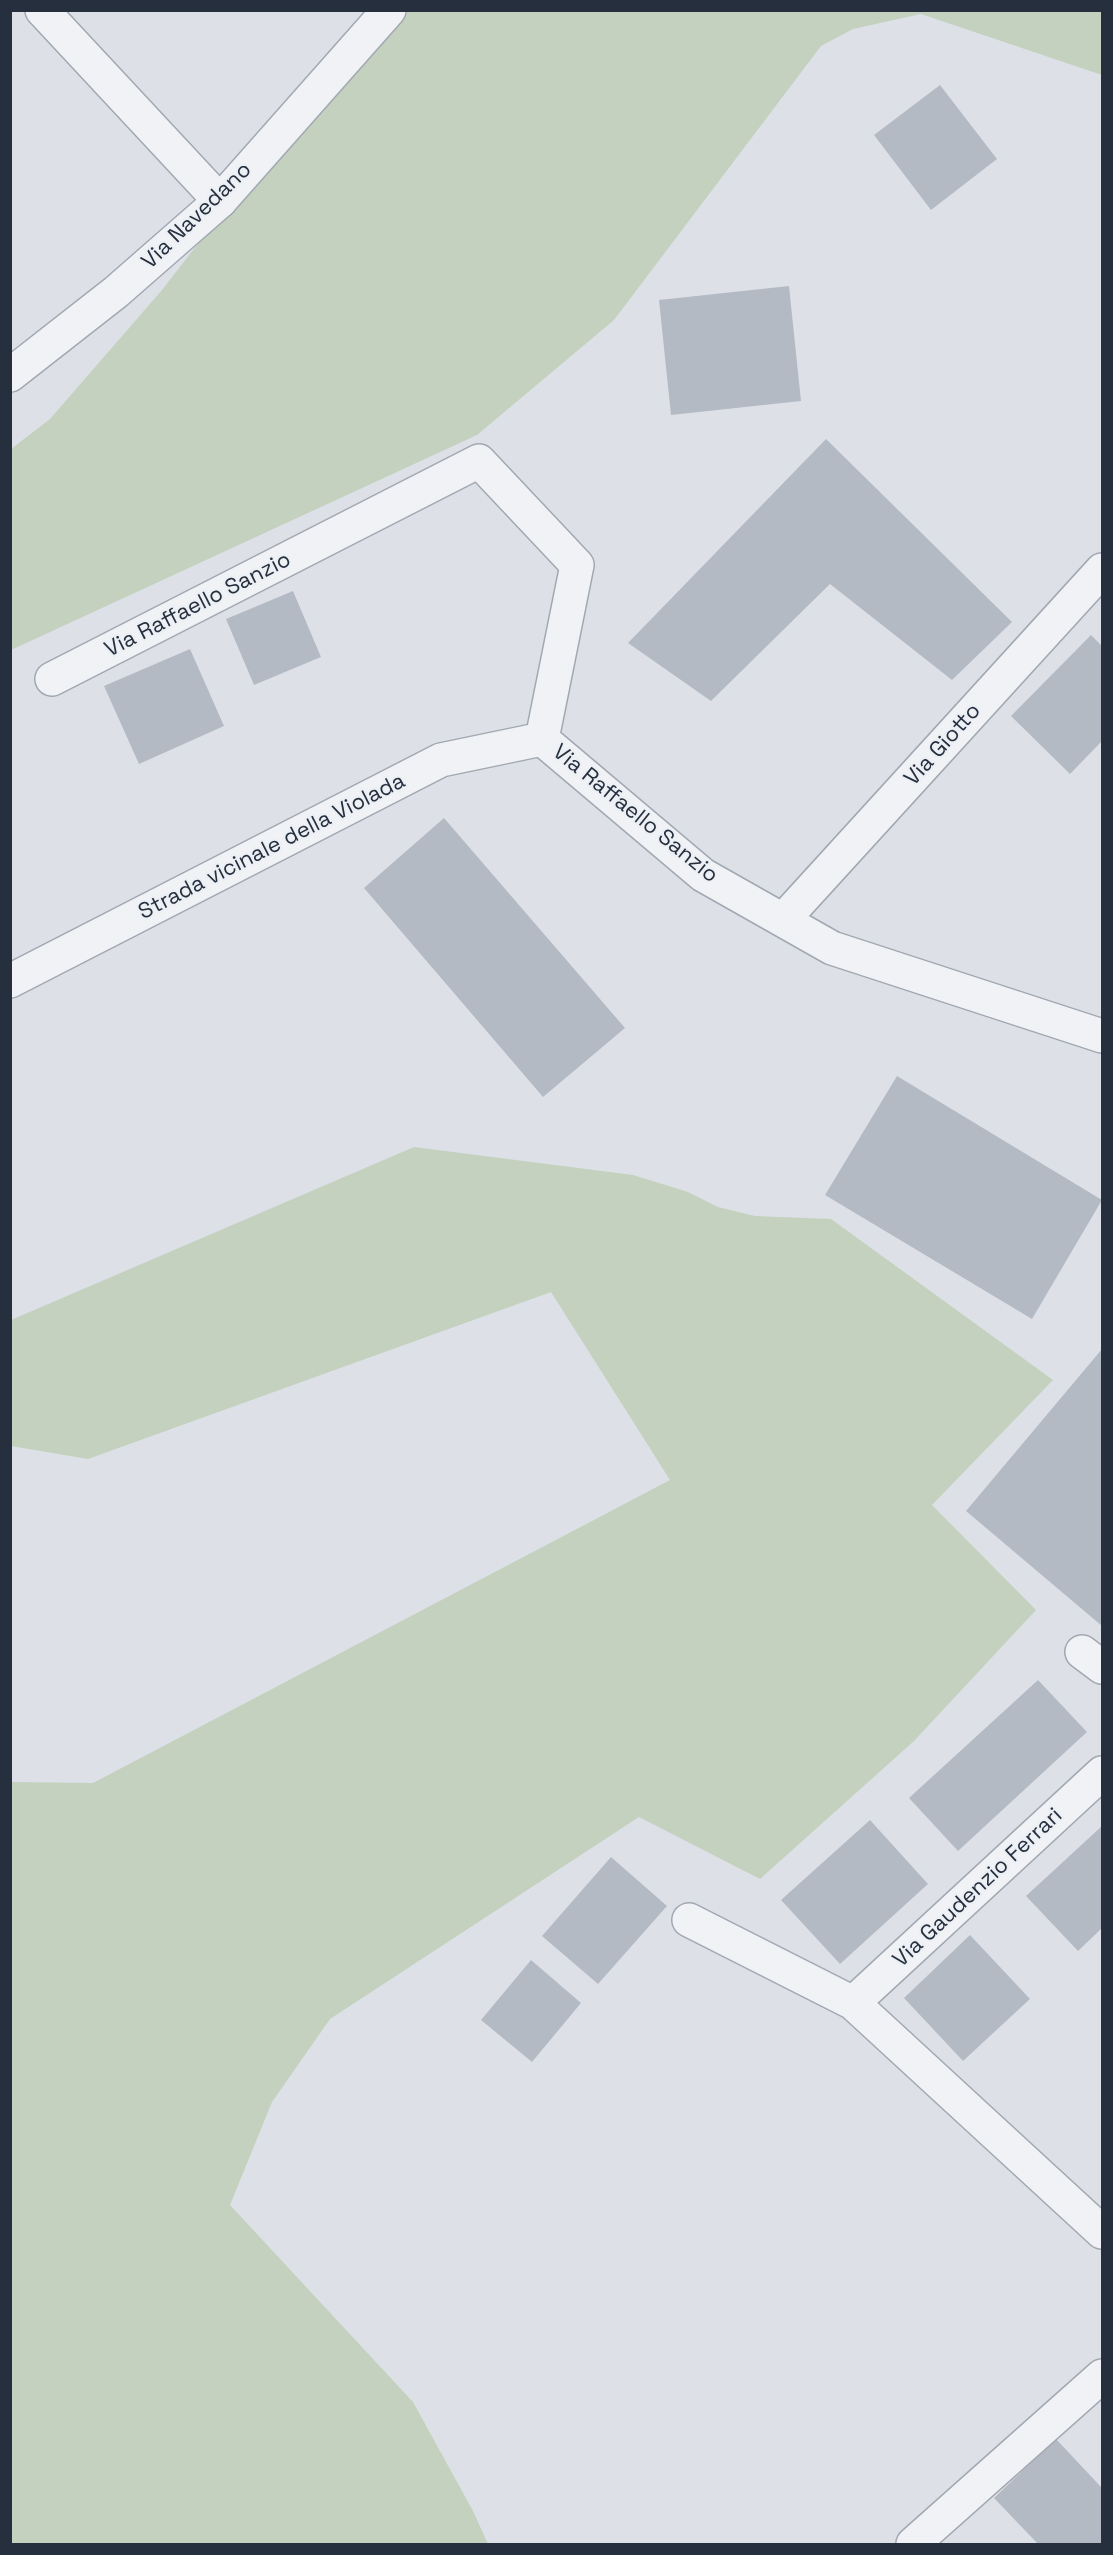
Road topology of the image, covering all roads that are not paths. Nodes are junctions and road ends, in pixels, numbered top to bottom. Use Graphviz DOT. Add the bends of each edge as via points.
graph roads {
  1 [pos="42,10"];
  2 [pos="389,10"];
  3 [pos="220,201"];
  4 [pos="10,375"];
  5 [pos="1102,570"];
  6 [pos="52,679"];
  7 [pos="542,740"];
  8 [pos="783,920"];
  9 [pos="10,981"];
  10 [pos="1102,1036"];
  11 [pos="1102,1773"];
  12 [pos="689,1920"];
  13 [pos="853,2003"];
  14 [pos="1102,2232"];
  15 [pos="1102,2376"];
  16 [pos="913,2544"];
  1 -- 3 [label="street"];
  2 -- 3 [label="street, Via Navedano"];
  3 -- 4 [label="street, Via Navedano" via="116,292"];
  5 -- 8 [label="street, Via Giotto"];
  6 -- 7 [label="street, Via Raffaello Sanzio" via="479,461 577,565"];
  7 -- 8 [label="street, Via Raffaello Sanzio" via="704,874"];
  7 -- 9 [label="street, Strada vicinale della Violada" via="441,760"];
  8 -- 10 [label="street, Via Raffaello Sanzio" via="832,948"];
  11 -- 13 [label="street, Via Gaudenzio Ferrari"];
  12 -- 13 [label="street"];
  13 -- 14 [label="street"];
  15 -- 16 [label="street"];
}
